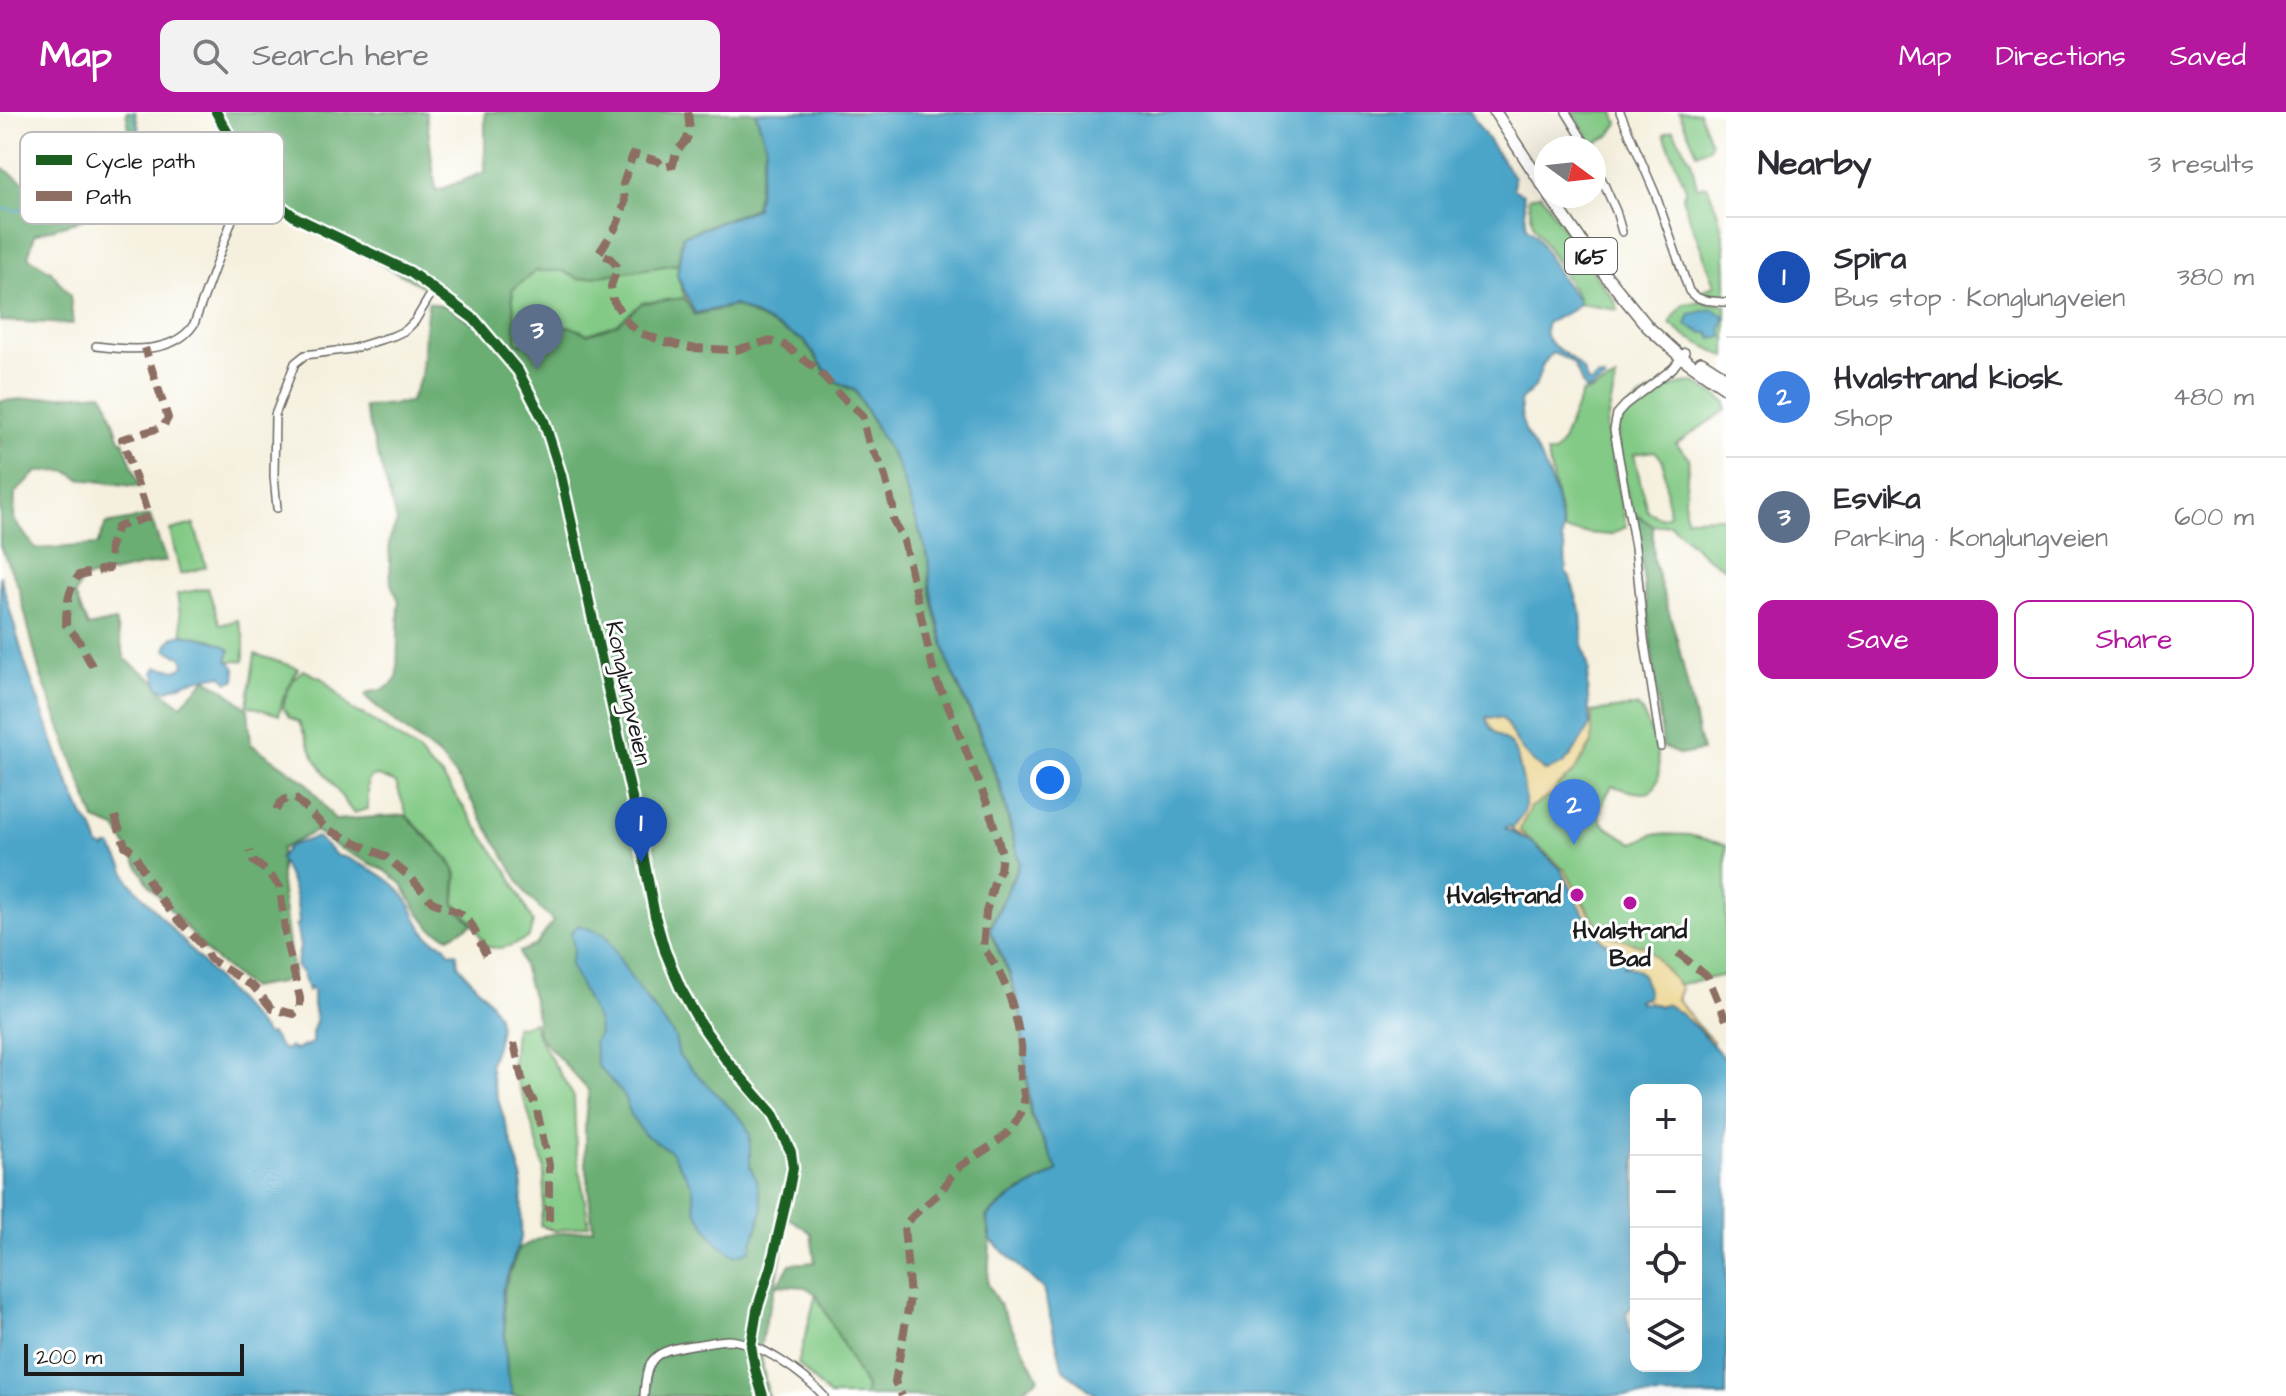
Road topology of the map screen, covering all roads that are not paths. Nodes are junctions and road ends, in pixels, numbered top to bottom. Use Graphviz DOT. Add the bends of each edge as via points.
graph roads {
  1 [pos="216,112"];
  2 [pos="1495,112"];
  3 [pos="1566,112"];
  4 [pos="1620,112"];
  5 [pos="227,132"];
  6 [pos="1581,136"];
  7 [pos="1534,172"];
  8 [pos="1606,189"];
  9 [pos="1558,208"];
  10 [pos="284,209"];
  11 [pos="231,224"];
  12 [pos="1622,232"];
  13 [pos="434,289"];
  14 [pos="1726,302"];
  15 [pos="96,346"];
  16 [pos="1683,354"];
  17 [pos="1726,384"];
  18 [pos="277,508"];
  19 [pos="1661,747"];
  20 [pos="751,1346"];
  21 [pos="644,1396"];
  22 [pos="763,1396"];
  23 [pos="824,1396"];
  1 -- 5 [label="street, Konglungveien"];
  2 -- 7 [label="main road"];
  3 -- 6 [label="street"];
  4 -- 14 [label="street" via="1689,291 1702,300"];
  8 -- 12 [label="street"];
  9 -- 16 [label="main road, 165" via="1638,313"];
  10 -- 13 [label="street, Konglungveien"];
  11 -- 15 [label="street" via="188,333 175,343 145,348"];
  13 -- 18 [label="street" via="406,330 373,344 305,355 295,363 275,415"];
  13 -- 20 [label="street, Konglungveien" via="474,319 508,357 544,421 665,951 700,1023 772,1113 791,1152 789,1189"];
  16 -- 17 [label="main road, 165"];
  16 -- 19 [label="street" via="1625,405 1614,430"];
  20 -- 21 [label="street" via="730,1340 655,1356"];
  20 -- 22 [label="street, Konglungveien"];
  20 -- 23 [label="street" via="793,1367"];
}
